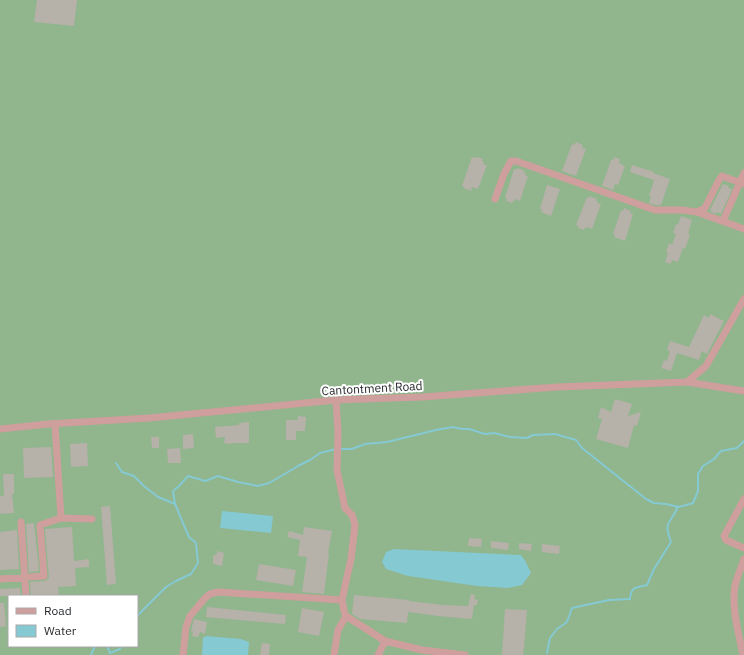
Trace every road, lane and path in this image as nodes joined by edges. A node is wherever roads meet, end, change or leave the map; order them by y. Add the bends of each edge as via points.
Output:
1 (744, 174) edge
2 (742, 183) edge
3 (495, 199) dead end
4 (697, 212) junction
5 (723, 221) junction
6 (744, 229) edge
7 (744, 299) edge
8 (687, 382) junction
9 (744, 391) edge
10 (336, 400) junction
11 (55, 424) junction
12 (0, 429) edge
13 (744, 499) edge
14 (61, 518) junction
15 (92, 519) dead end
16 (21, 522) dead end
17 (744, 548) edge
18 (744, 559) edge
19 (24, 578) junction
20 (0, 579) edge
21 (26, 595) edge
22 (342, 600) junction
23 (346, 616) junction
24 (385, 641) junction
25 (183, 655) edge
26 (334, 655) edge
27 (378, 655) edge
28 (465, 655) edge
29 (743, 655) edge

1 - 2 street
2 - 4 street via 722,176 705,208
2 - 5 street
3 - 4 street via 511,161 516,161 655,210
4 - 5 street
5 - 6 street
7 - 8 street via 706,366
8 - 9 street, Cantontment Road
8 - 10 street, Cantontment Road
10 - 11 street, Cantontment Road
10 - 22 street via 337,470 346,508 355,525
11 - 12 street, Cantontment Road
11 - 14 street
13 - 17 street via 724,536 726,540
14 - 15 street
14 - 19 street via 40,525 44,576
16 - 19 street
18 - 29 street via 735,586 734,599
19 - 20 street
19 - 21 street
22 - 23 street
22 - 25 street via 218,592 210,594 190,616
23 - 24 street
23 - 26 street via 338,630
24 - 27 street
24 - 28 street via 422,650

